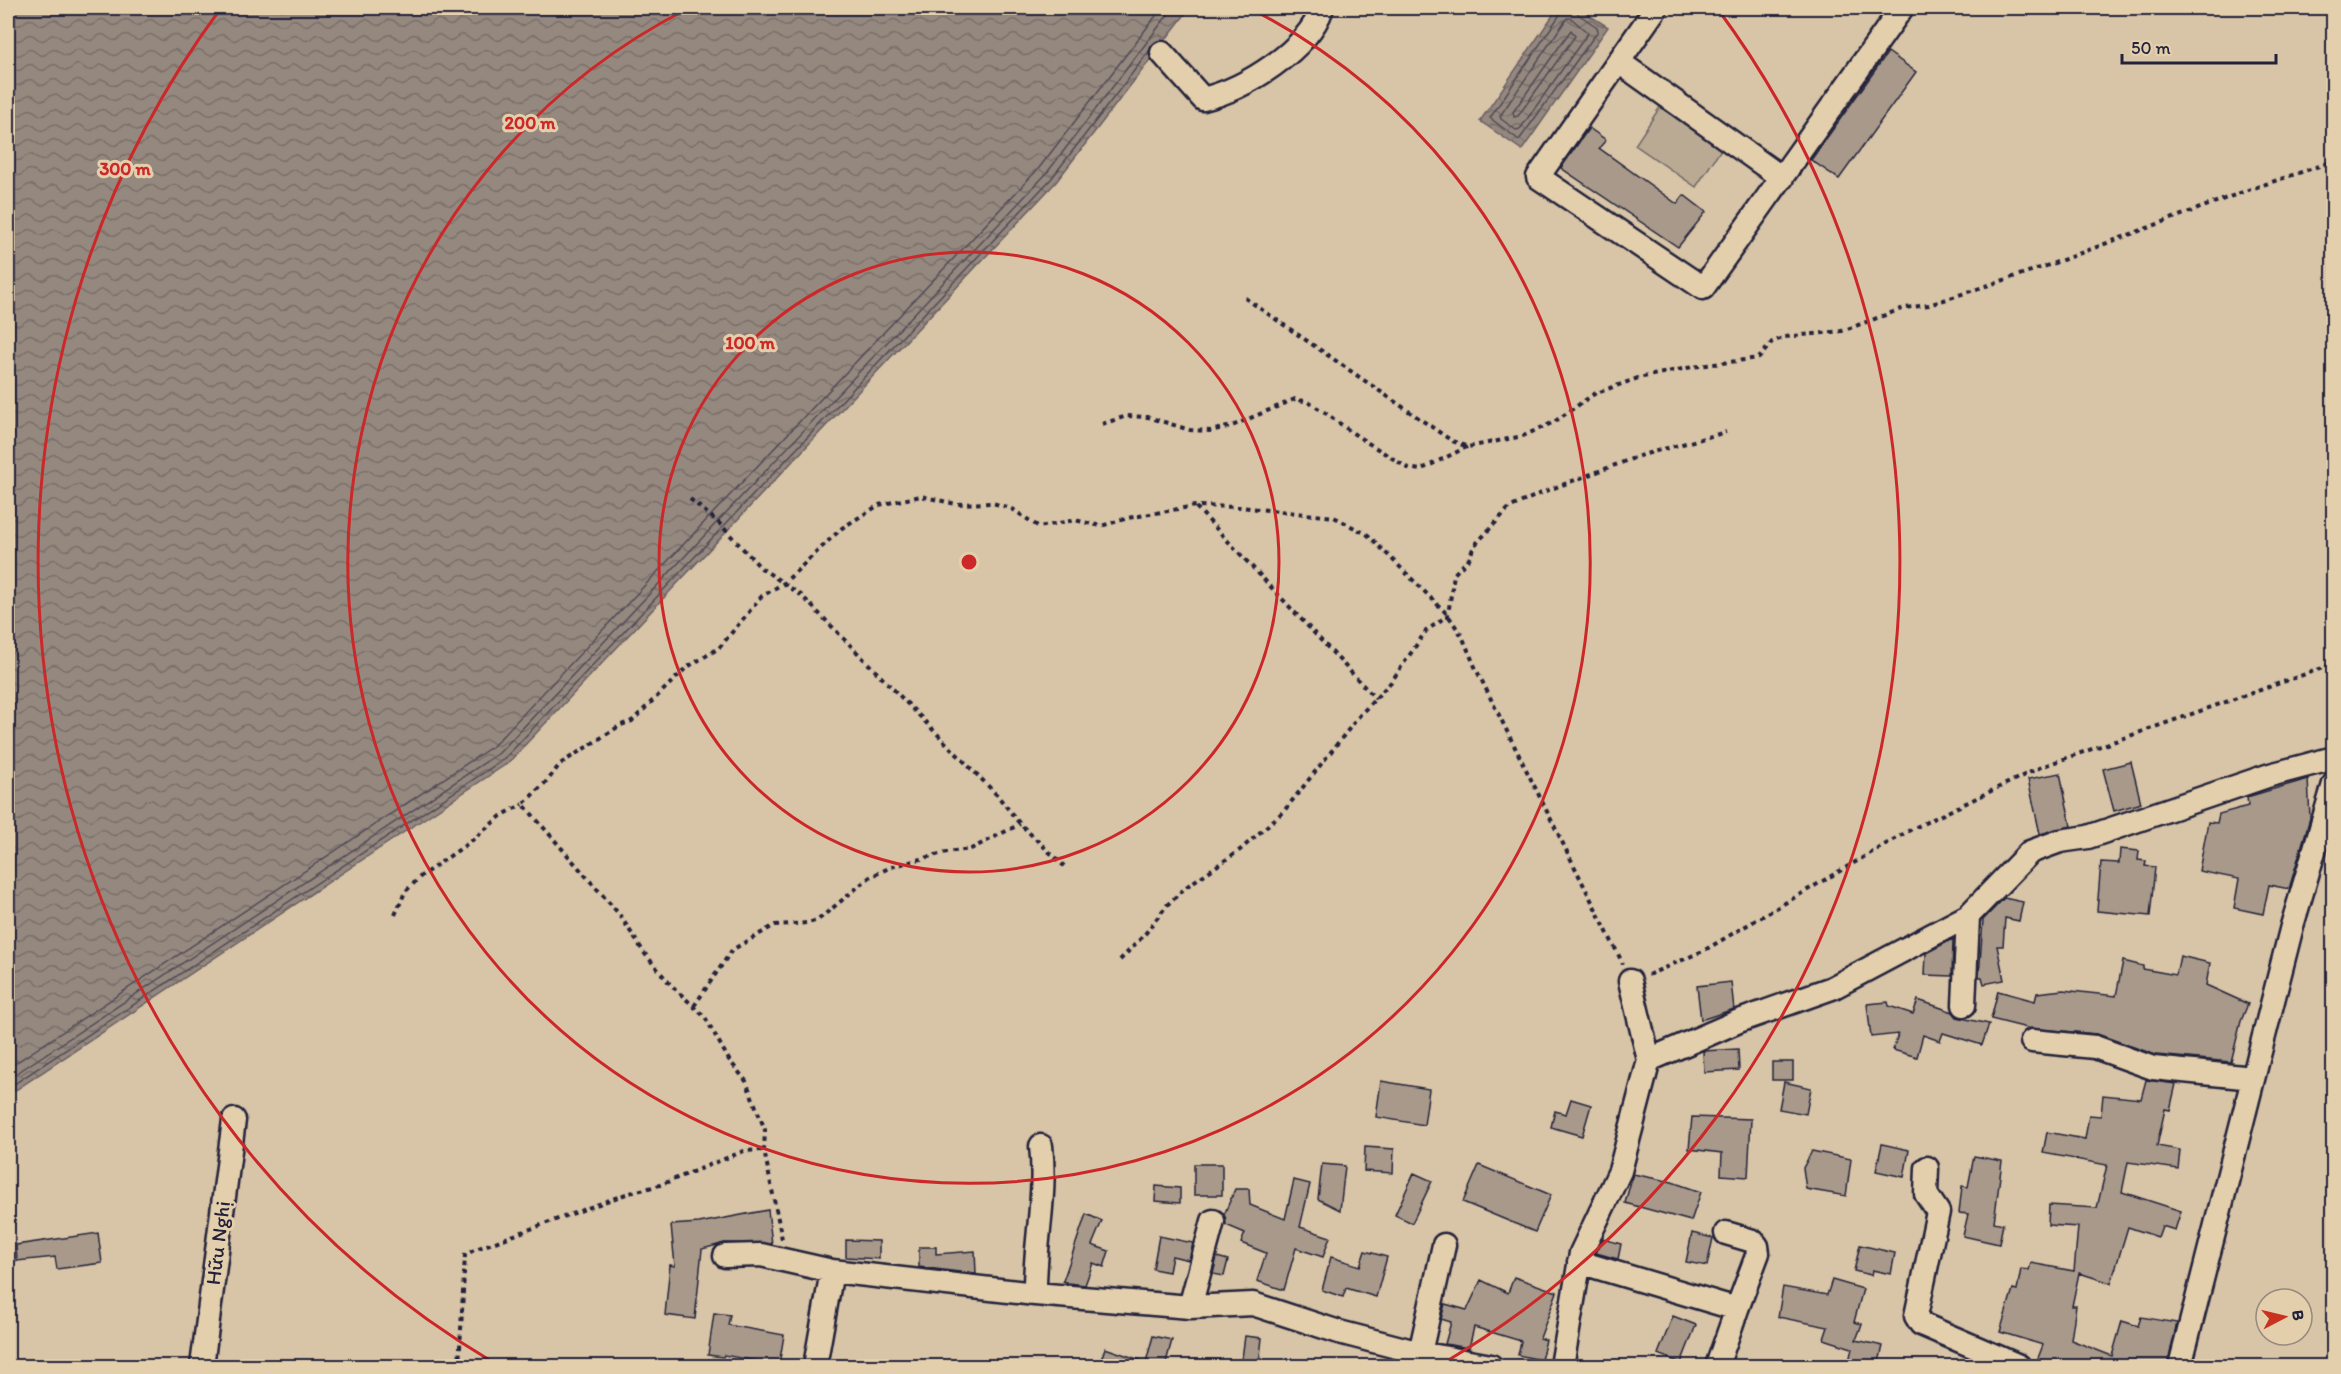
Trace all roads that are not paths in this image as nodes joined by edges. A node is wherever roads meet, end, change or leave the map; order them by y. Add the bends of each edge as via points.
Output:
1 (1322, 8) edge
2 (1656, 8) edge
3 (1902, 8) edge
4 (1162, 53) dead end
5 (1619, 62) junction
6 (1782, 178) junction
7 (2334, 758) edge
8 (2334, 784) edge
9 (1968, 916) junction
10 (1630, 981) road end
11 (1964, 1005) dead end
12 (2032, 1041) dead end
13 (1649, 1060) junction
14 (2253, 1078) junction
15 (234, 1120) dead end
16 (1041, 1146) dead end
17 (1927, 1168) dead end
18 (1213, 1221) dead end
19 (1726, 1233) dead end
20 (1444, 1245) dead end
21 (725, 1256) dead end
22 (1579, 1262) junction
23 (832, 1271) junction
24 (1035, 1294) junction
25 (1190, 1307) junction
26 (1737, 1309) junction
27 (1420, 1353) junction
28 (1454, 1363) edge
29 (202, 1366) edge
30 (815, 1366) edge
31 (1491, 1366) edge
32 (1562, 1366) edge
33 (1717, 1366) edge
34 (2019, 1366) edge
35 (2180, 1366) edge

1 - 4 street via 1300,44 1223,94 1203,99
2 - 5 street
3 - 6 street
5 - 6 street
5 - 6 street via 1538,177 1704,288
7 - 9 street via 2030,852
8 - 14 street
9 - 11 street
9 - 13 street via 1832,988
10 - 13 street
12 - 14 street via 2095,1047 2153,1068
13 - 22 street via 1620,1171
14 - 35 street
15 - 29 street, Hữu Nghị
16 - 24 street
17 - 34 street via 1926,1194 1938,1212 1916,1316 1922,1324
18 - 25 street
19 - 26 street via 1753,1241 1758,1252
20 - 27 street
21 - 23 street via 761,1255
22 - 26 street
22 - 32 street
23 - 24 street
23 - 30 street
24 - 25 street
25 - 27 street via 1253,1304
26 - 33 street
27 - 28 street
28 - 31 street

